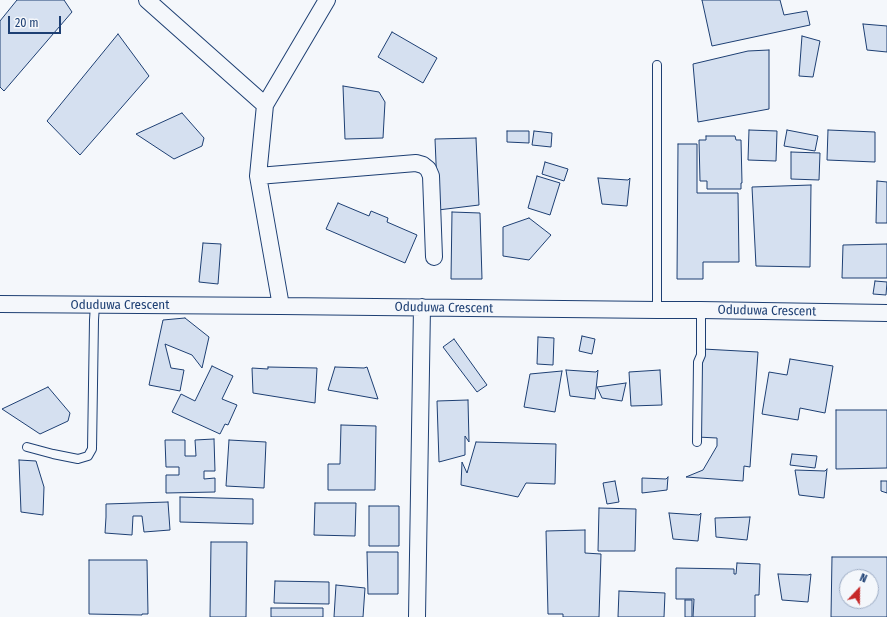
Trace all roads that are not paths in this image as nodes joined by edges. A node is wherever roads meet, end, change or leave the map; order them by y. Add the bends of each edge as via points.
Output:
1 (148, 0) edge
2 (327, 0) edge
3 (657, 66) dead end
4 (265, 105) junction
5 (258, 176) junction
6 (434, 257) dead end
7 (0, 304) edge
8 (96, 305) junction
9 (281, 306) junction
10 (422, 307) junction
11 (657, 310) junction
12 (701, 310) junction
13 (887, 313) edge
14 (697, 442) dead end
15 (27, 447) dead end
16 (417, 617) edge

1 - 4 street
2 - 4 street
3 - 11 lane
4 - 5 street
5 - 6 street via 422,165 428,169 430,176
5 - 9 street
7 - 8 street, Oduduwa Crescent
8 - 9 street, Oduduwa Crescent
8 - 15 lane via 92,449 88,456 78,459
9 - 10 street, Oduduwa Crescent
10 - 11 street, Oduduwa Crescent
10 - 16 street
11 - 12 street, Oduduwa Crescent
12 - 13 street, Oduduwa Crescent
12 - 14 lane

